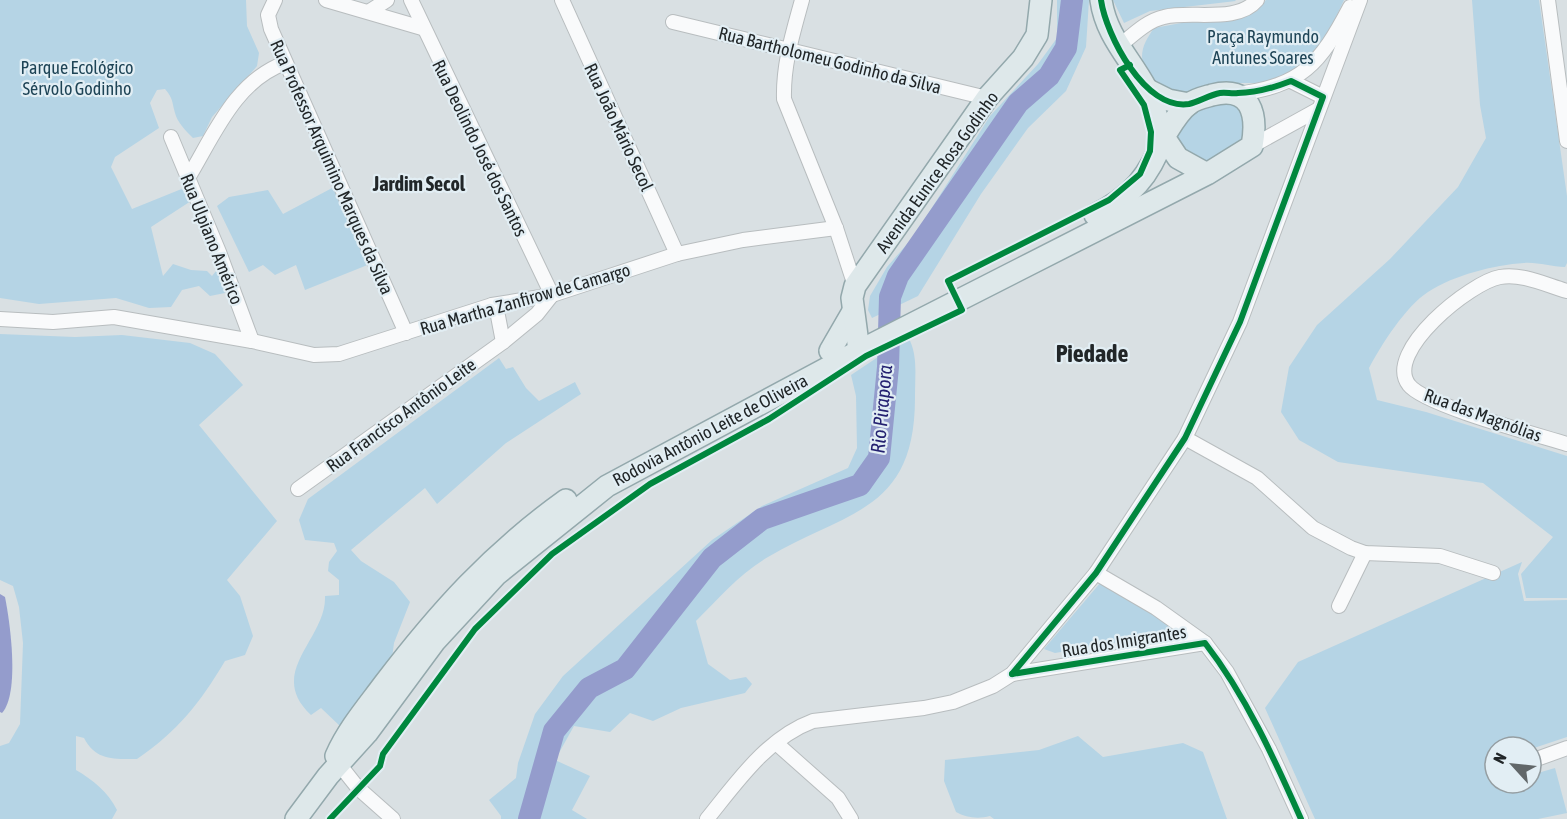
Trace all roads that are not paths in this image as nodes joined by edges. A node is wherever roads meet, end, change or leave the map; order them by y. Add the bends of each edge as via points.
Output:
1 (275, 0) edge
2 (326, 0) edge
3 (387, 0) edge
4 (411, 0) edge
5 (562, 0) edge
6 (802, 0) edge
7 (1041, 0) edge
8 (1101, 0) edge
9 (1257, 0) edge
10 (1353, 0) edge
11 (1360, 0) edge
12 (1548, 0) edge
13 (370, 11) junction
14 (673, 22) dead end
15 (423, 28) junction
16 (1118, 47) junction
17 (788, 50) junction
18 (1338, 60) junction
19 (1316, 62) junction
20 (285, 63) junction
21 (1291, 81) junction
22 (1146, 89) junction
23 (1236, 94) junction
24 (987, 98) junction
25 (1321, 103) junction
26 (1189, 104) junction
27 (171, 137) dead end
28 (1567, 141) edge
29 (1252, 146) junction
30 (1160, 147) junction
31 (1207, 174) junction
32 (188, 178) junction
33 (1144, 206) junction
34 (836, 228) junction
35 (677, 254) junction
36 (855, 286) junction
37 (1567, 291) edge
38 (552, 295) junction
39 (492, 305) junction
40 (852, 313) junction
41 (0, 319) edge
42 (908, 319) junction
43 (406, 333) junction
44 (252, 341) junction
45 (503, 342) junction
46 (862, 342) junction
47 (830, 351) junction
48 (1185, 438) junction
49 (1567, 444) edge
50 (298, 489) dead end
51 (1365, 553) junction
52 (1096, 573) junction
53 (1493, 573) dead end
54 (1339, 606) dead end
55 (1205, 643) junction
56 (1012, 674) junction
57 (776, 743) junction
58 (1567, 748) edge
59 (1543, 757) edge
60 (334, 766) junction
61 (296, 819) edge
62 (393, 819) edge
63 (707, 819) edge
64 (851, 819) edge
65 (1301, 819) edge

1 - 20 street, Rua Professor Arquimino Marques da Silva via 268,15
2 - 13 street
3 - 13 street
4 - 15 street, Rua Deolindo José dos Santos
5 - 35 street, Rua João Mário Secol
6 - 17 street
7 - 24 main road, Avenida Eunice Rosa Godinho via 1037,35 1023,58
8 - 16 main road
9 - 16 street via 1251,8 1233,12 1159,18
10 - 19 street
11 - 18 street
12 - 28 street
13 - 15 street
14 - 17 street, Rua Bartholomeu Godinho da Silva
15 - 38 street, Rua Deolindo José dos Santos
16 - 22 main road
17 - 24 street, Rua Bartholomeu Godinho da Silva
17 - 34 street via 784,99
18 - 19 street
18 - 25 street
19 - 21 street
20 - 32 street via 266,70 249,83
20 - 43 street, Rua Professor Arquimino Marques da Silva
21 - 23 street via 1268,90
21 - 25 street
22 - 26 main road via 1168,100
22 - 30 main road
23 - 26 main road via 1222,92
23 - 29 main road via 1249,103 1255,116
24 - 36 main road, Avenida Eunice Rosa Godinho
25 - 29 street, Rodovia Antônio Leite de Oliveira
25 - 48 street via 1240,322
26 - 30 main road, Rodovia Antônio Leite de Oliveira
27 - 32 street, Rua Ulpiano Américo
29 - 31 main road, Rodovia Antônio Leite de Oliveira
30 - 31 main road
30 - 33 main road
30 - 42 main road, Rodovia Antônio Leite de Oliveira via 1134,190 1119,203
31 - 33 main road, Rodovia Antônio Leite de Oliveira
32 - 44 street, Rua Ulpiano Américo
33 - 42 main road, Rodovia Antônio Leite de Oliveira
34 - 35 street, Rua Martha Zanfirow de Camargo via 743,240
34 - 36 street
35 - 38 street, Rua Martha Zanfirow de Camargo
36 - 40 main road, Avenida Eunice Rosa Godinho
37 - 49 street, Rua das Magnólias via 1520,277 1498,277 1464,296 1426,328 1406,354 1402,369 1408,384 1421,395
38 - 39 street, Rua Martha Zanfirow de Camargo
38 - 45 street, Rua Francisco Antônio Leite via 537,315
39 - 43 street, Rua Martha Zanfirow de Camargo
39 - 45 street
40 - 46 main road, Avenida Eunice Rosa Godinho
40 - 47 main road
41 - 44 street, Rua Martha Zanfirow de Camargo via 53,322 114,317
42 - 46 main road, Rodovia Antônio Leite de Oliveira
43 - 44 street, Rua Martha Zanfirow de Camargo via 339,354 314,355
45 - 50 street, Rua Francisco Antônio Leite
46 - 47 main road, Rodovia Antônio Leite de Oliveira
46 - 60 main road, Rodovia Antônio Leite de Oliveira via 607,486 554,526 496,575 435,641 367,733
47 - 60 main road, Rodovia Antônio Leite de Oliveira via 611,468 536,522 484,566 417,640 346,735
48 - 51 street via 1257,478 1313,528
48 - 52 street
51 - 53 street via 1440,556
51 - 54 street
52 - 55 street
52 - 56 street
55 - 56 street, Rua dos Imigrantes
55 - 65 street via 1227,672 1269,748
56 - 57 street via 953,702 813,721
57 - 63 street
57 - 64 street via 838,798
58 - 59 street
60 - 61 main road, Rodovia Antônio Leite de Oliveira
60 - 62 street

